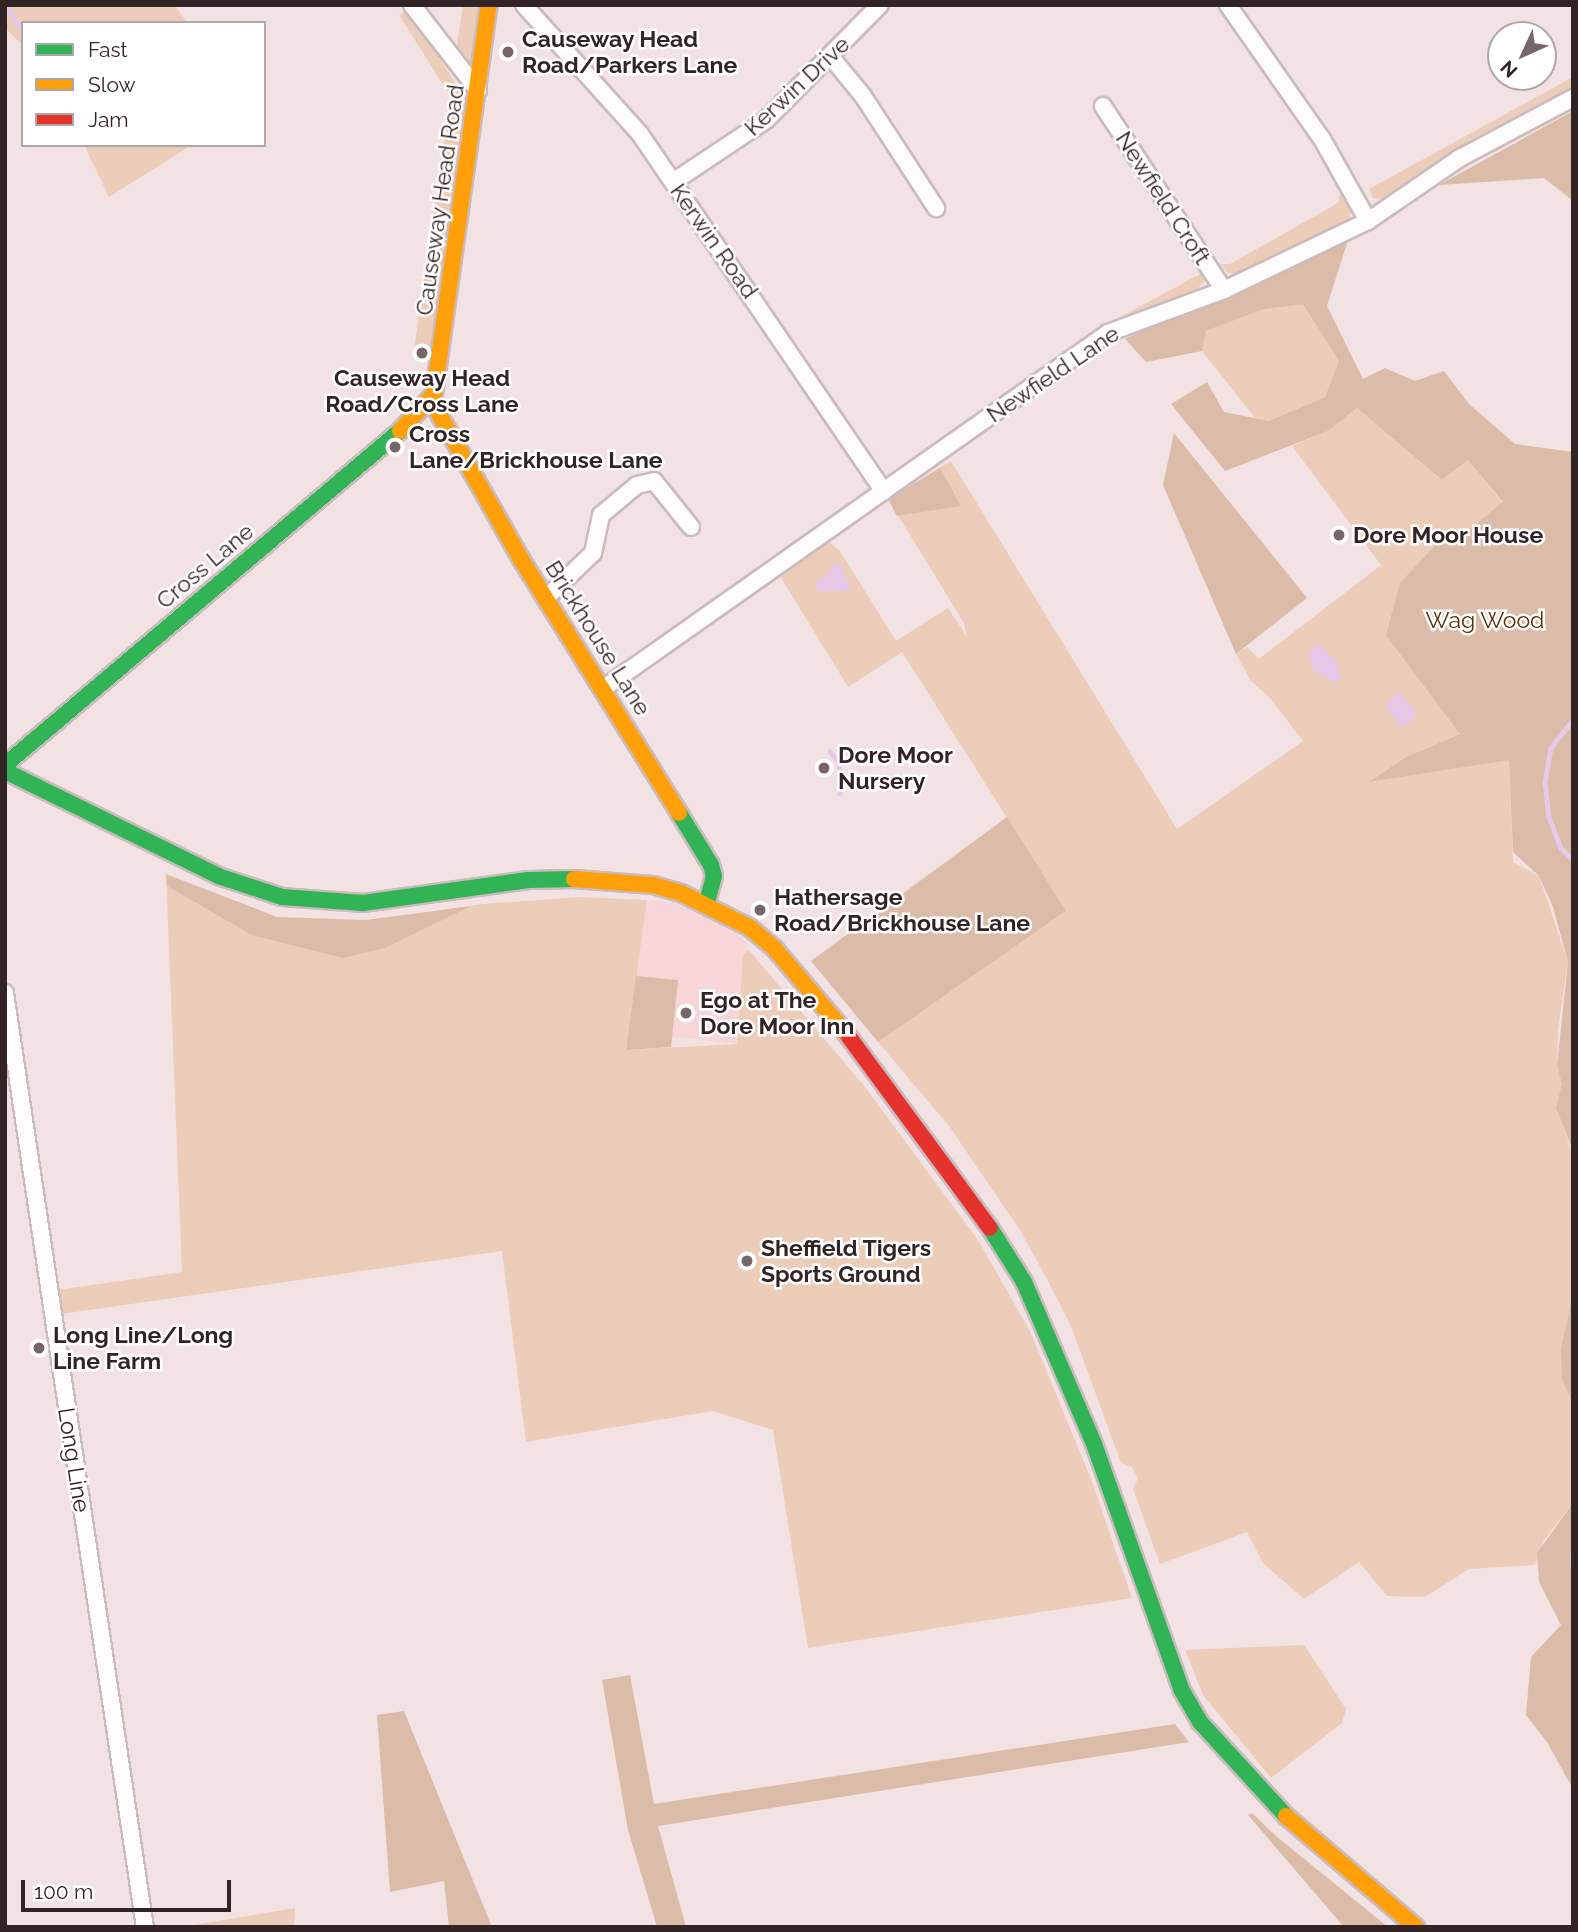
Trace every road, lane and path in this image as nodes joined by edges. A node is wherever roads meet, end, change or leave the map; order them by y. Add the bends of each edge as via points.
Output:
1 (412, 5) edge
2 (489, 5) edge
3 (524, 5) edge
4 (880, 5) edge
5 (1228, 5) edge
6 (831, 58) junction
7 (478, 90) junction
8 (1573, 98) edge
9 (1103, 106) dead end
10 (673, 182) junction
11 (936, 208) dead end
12 (1368, 221) junction
13 (1224, 290) junction
14 (431, 400) junction
15 (884, 492) junction
16 (691, 527) dead end
17 (546, 598) junction
18 (604, 688) junction
19 (5, 765) edge
20 (5, 771) edge
21 (707, 902) junction
22 (5, 993) edge
23 (145, 1927) edge
24 (1416, 1927) edge

1 - 7 street
2 - 7 main road, Causeway Head Road
3 - 10 street, Kerwin Road via 622,111
4 - 6 street, Kerwin Drive
5 - 12 street via 1322,139
6 - 10 street, Kerwin Drive via 766,120
6 - 11 street via 863,96
7 - 14 main road, Causeway Head Road via 439,383
8 - 12 street, Newfield Lane via 1479,147
9 - 13 street, Newfield Croft
10 - 15 street, Kerwin Road
12 - 13 street, Newfield Lane
13 - 15 street, Newfield Lane via 1108,333
14 - 17 main road, Brickhouse Lane
14 - 19 main road, Cross Lane
15 - 18 street, Newfield Lane
16 - 17 street via 654,481 637,485 601,515 593,554
17 - 18 main road, Brickhouse Lane
18 - 21 main road, Brickhouse Lane via 711,865
20 - 21 main road via 218,876 282,897 363,903 528,880 594,879 653,885
21 - 24 main road via 775,949 864,1054 965,1189 1012,1262 1094,1444 1174,1671 1201,1723 1267,1799
22 - 23 street, Long Line

